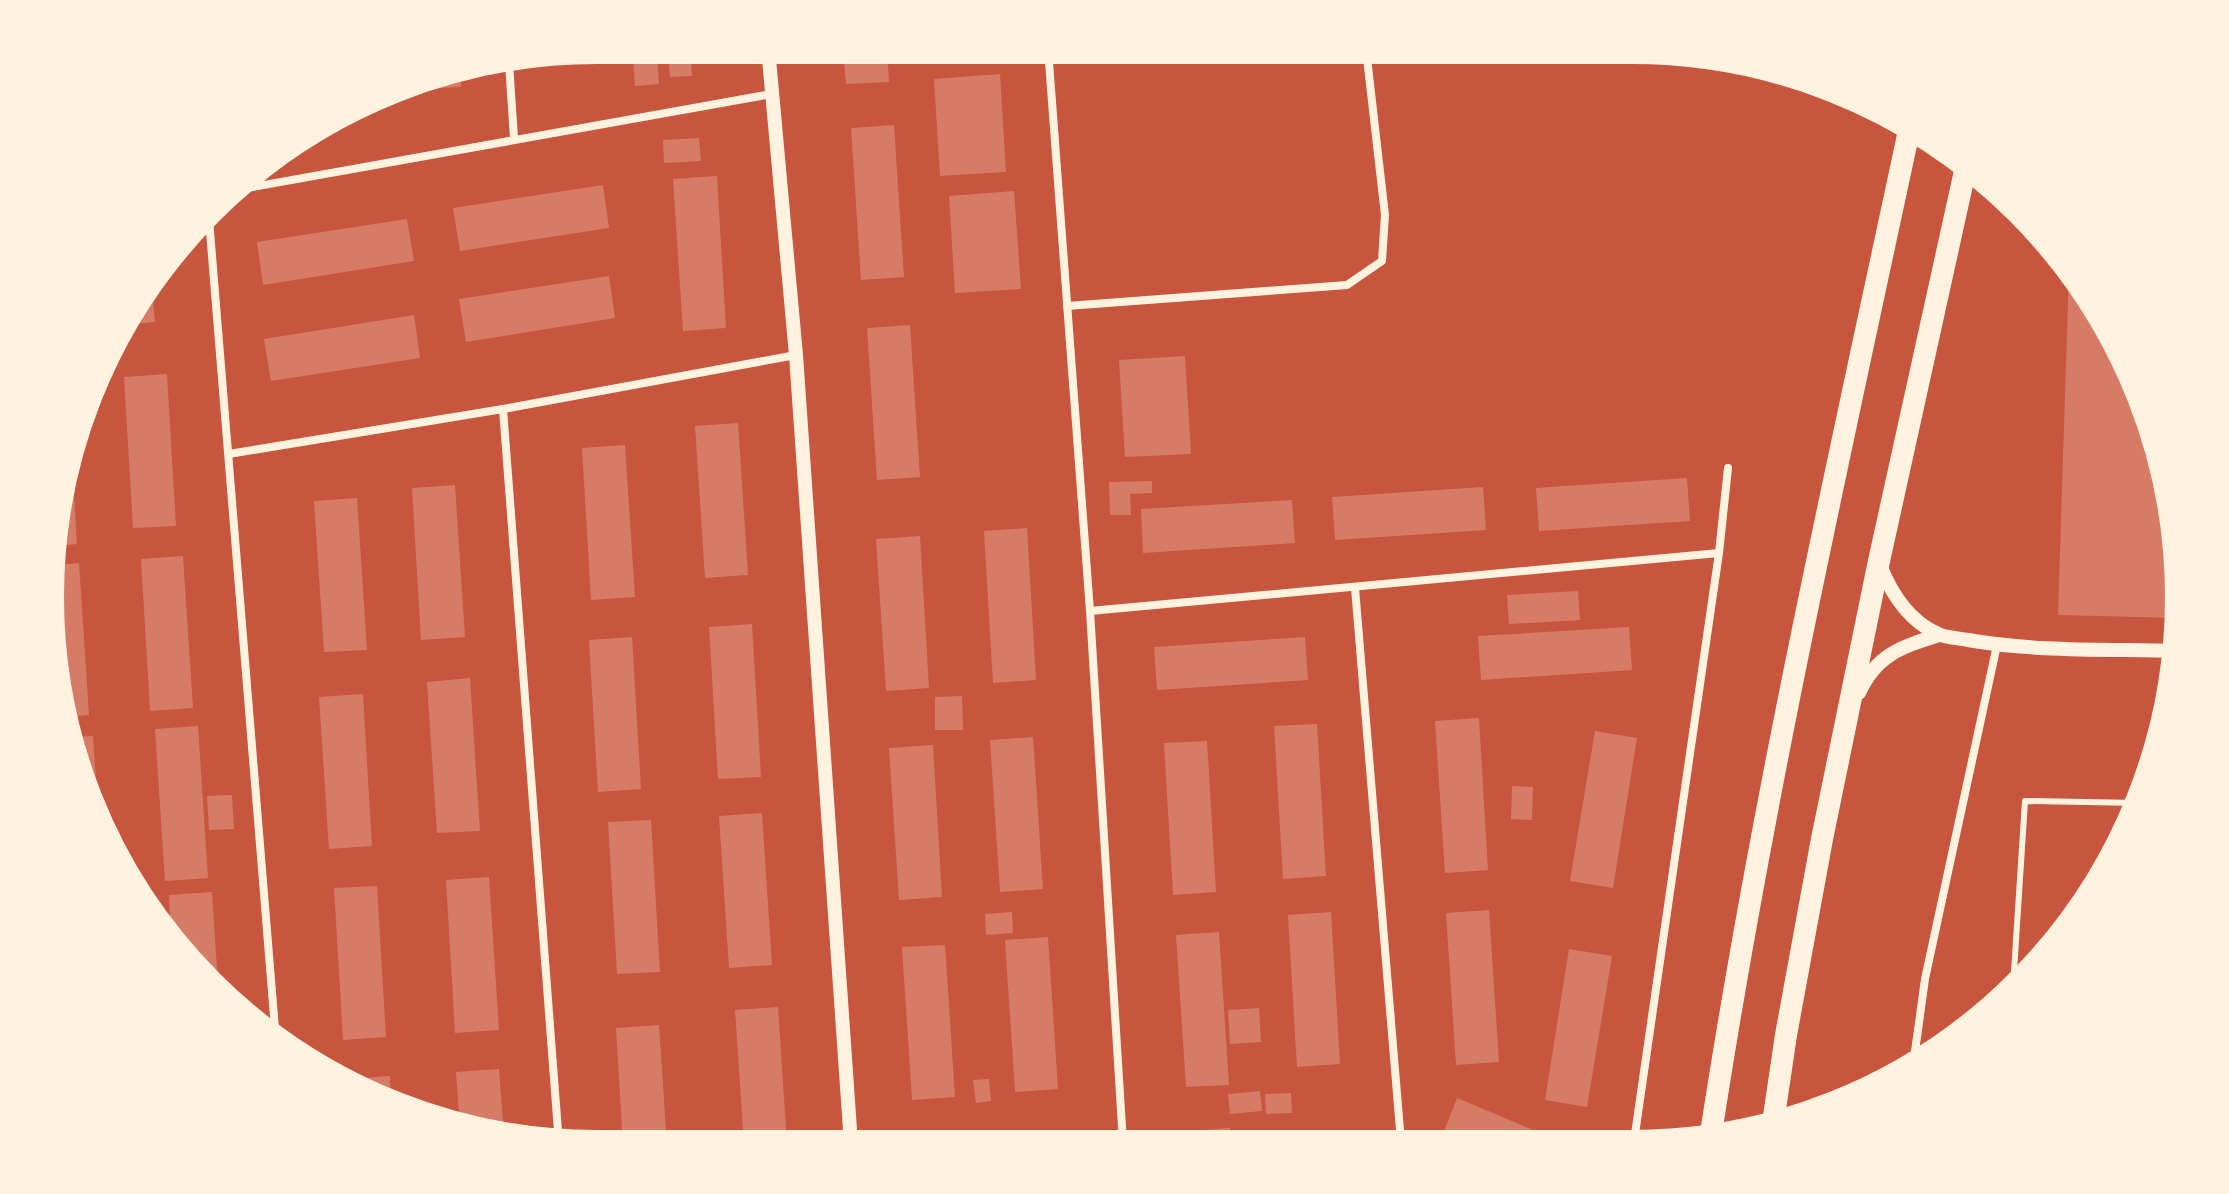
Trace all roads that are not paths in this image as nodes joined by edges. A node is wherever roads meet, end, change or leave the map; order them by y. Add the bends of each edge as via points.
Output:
1 (769, 62) edge
2 (1049, 62) edge
3 (1367, 62) edge
4 (509, 70) edge
5 (772, 94) junction
6 (514, 138) junction
7 (1907, 139) edge
8 (1964, 178) edge
9 (254, 187) edge
10 (210, 229) edge
11 (1067, 306) junction
12 (796, 355) junction
13 (503, 409) junction
14 (229, 454) junction
15 (1728, 468) dead end
16 (1719, 553) junction
17 (1879, 561) junction
18 (1355, 588) junction
19 (1090, 611) junction
20 (1939, 635) junction
21 (1997, 645) junction
22 (2164, 651) edge
23 (1848, 717) junction
24 (2126, 803) edge
25 (2014, 971) edge
26 (275, 1024) edge
27 (1915, 1051) edge
28 (1775, 1113) edge
29 (1712, 1126) edge
30 (558, 1131) edge
31 (850, 1132) edge
32 (1123, 1132) edge
33 (1400, 1132) edge
34 (1635, 1132) edge

1 - 5 street
2 - 11 street
3 - 11 street via 1385,215 1382,261 1347,285
4 - 6 street
5 - 6 street
5 - 12 street
6 - 9 street
7 - 29 highway via 1767,809
8 - 17 highway
10 - 14 street
11 - 19 street
12 - 13 street
12 - 31 street
13 - 14 street
13 - 30 street
14 - 26 street
15 - 16 street
16 - 18 street
16 - 34 street
17 - 20 street via 1903,607
17 - 23 highway
18 - 19 street
18 - 33 street
19 - 32 street
20 - 21 street
20 - 23 street via 1890,654 1868,672
21 - 22 street
21 - 27 street via 1925,979
23 - 28 highway
24 - 25 lane via 2025,801

